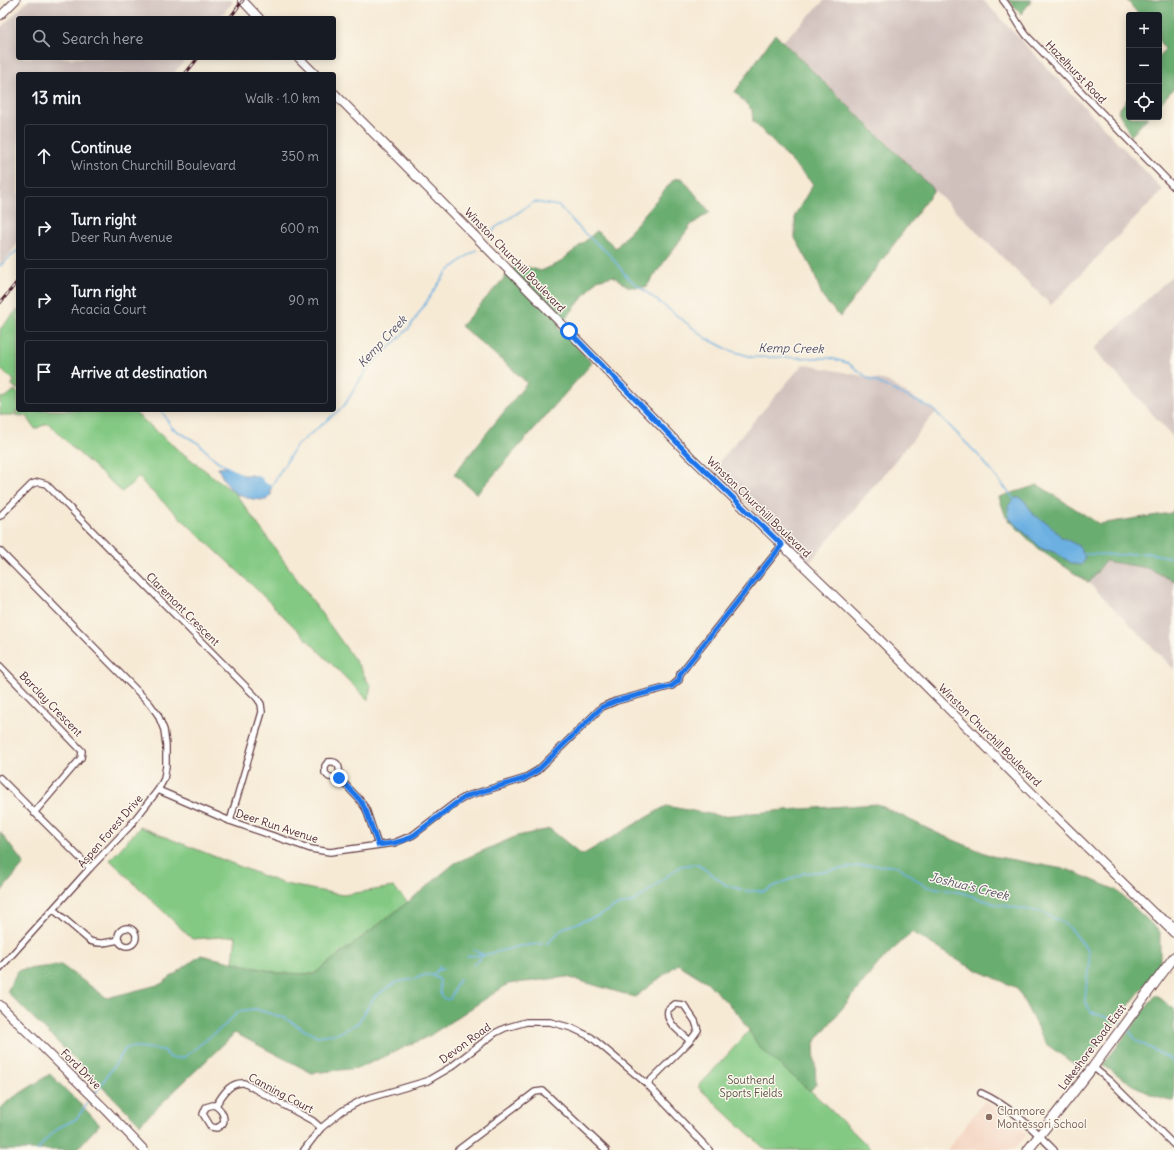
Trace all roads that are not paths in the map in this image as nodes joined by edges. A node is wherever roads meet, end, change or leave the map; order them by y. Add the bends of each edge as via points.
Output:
1 (16, 0) edge
2 (242, 0) edge
3 (1003, 0) edge
4 (0, 16) edge
5 (258, 16) edge
6 (301, 60) edge
7 (313, 72) edge
8 (336, 95) edge
9 (1174, 187) edge
10 (0, 516) edge
11 (782, 545) junction
12 (0, 551) edge
13 (0, 666) edge
14 (0, 778) edge
15 (339, 778) dead end
16 (158, 790) junction
17 (34, 813) junction
18 (230, 821) junction
19 (378, 845) junction
20 (90, 868) junction
21 (54, 910) junction
22 (1156, 915) junction
23 (1174, 927) edge
24 (1174, 932) edge
25 (119, 940) dead end
26 (1174, 956) edge
27 (0, 968) edge
28 (0, 1005) edge
29 (690, 1041) junction
30 (1093, 1067) junction
31 (647, 1084) junction
32 (981, 1093) dead end
33 (216, 1105) dead end
34 (320, 1128) junction
35 (1040, 1135) junction
36 (1174, 1145) edge
37 (144, 1150) edge
38 (304, 1150) edge
39 (458, 1150) edge
40 (606, 1150) edge
41 (709, 1150) edge
42 (1028, 1150) edge
43 (1054, 1150) edge

1 - 4 street
2 - 5 main road
3 - 9 street, Hazelhurst Road via 1027,36
6 - 7 main road
8 - 11 main road, Winston Churchill Boulevard via 690,456
10 - 18 street, Claremont Crescent via 32,484 46,484 257,698 262,712
11 - 19 street, Deer Run Avenue via 672,686 602,707 538,770 523,779 467,796 414,835 394,843
11 - 22 main road, Winston Churchill Boulevard
12 - 16 street, Aspen Forest Drive via 158,715 164,730 167,756 164,779
13 - 17 street, Barclay Crescent via 82,751 81,758
14 - 17 street
15 - 19 street via 366,810
16 - 18 street, Deer Run Avenue
16 - 20 street, Aspen Forest Drive via 129,827
17 - 20 street
18 - 19 street, Deer Run Avenue via 322,851
20 - 21 street, Aspen Forest Drive
21 - 25 street via 90,941 102,944
21 - 27 street, Aspen Forest Drive
22 - 23 main road
22 - 24 main road, Winston Churchill Boulevard
26 - 30 main road, Lakeshore Road East
28 - 37 main road, Ford Drive
29 - 29 street via 669,1022 668,1010 675,1004 684,1005 695,1022 698,1030
29 - 31 street
30 - 35 main road, Lakeshore Road East
30 - 36 street
31 - 34 street, Devon Road via 591,1037 550,1022 526,1022 495,1033 451,1067 427,1081 362,1100
31 - 41 street, Devon Road
32 - 35 street via 1004,1105
33 - 34 street, Canning Court via 230,1086 234,1083 244,1083
34 - 38 street, Devon Road
35 - 42 main road, Lakeshore Road East
35 - 43 street
39 - 40 street via 535,1092 543,1090

